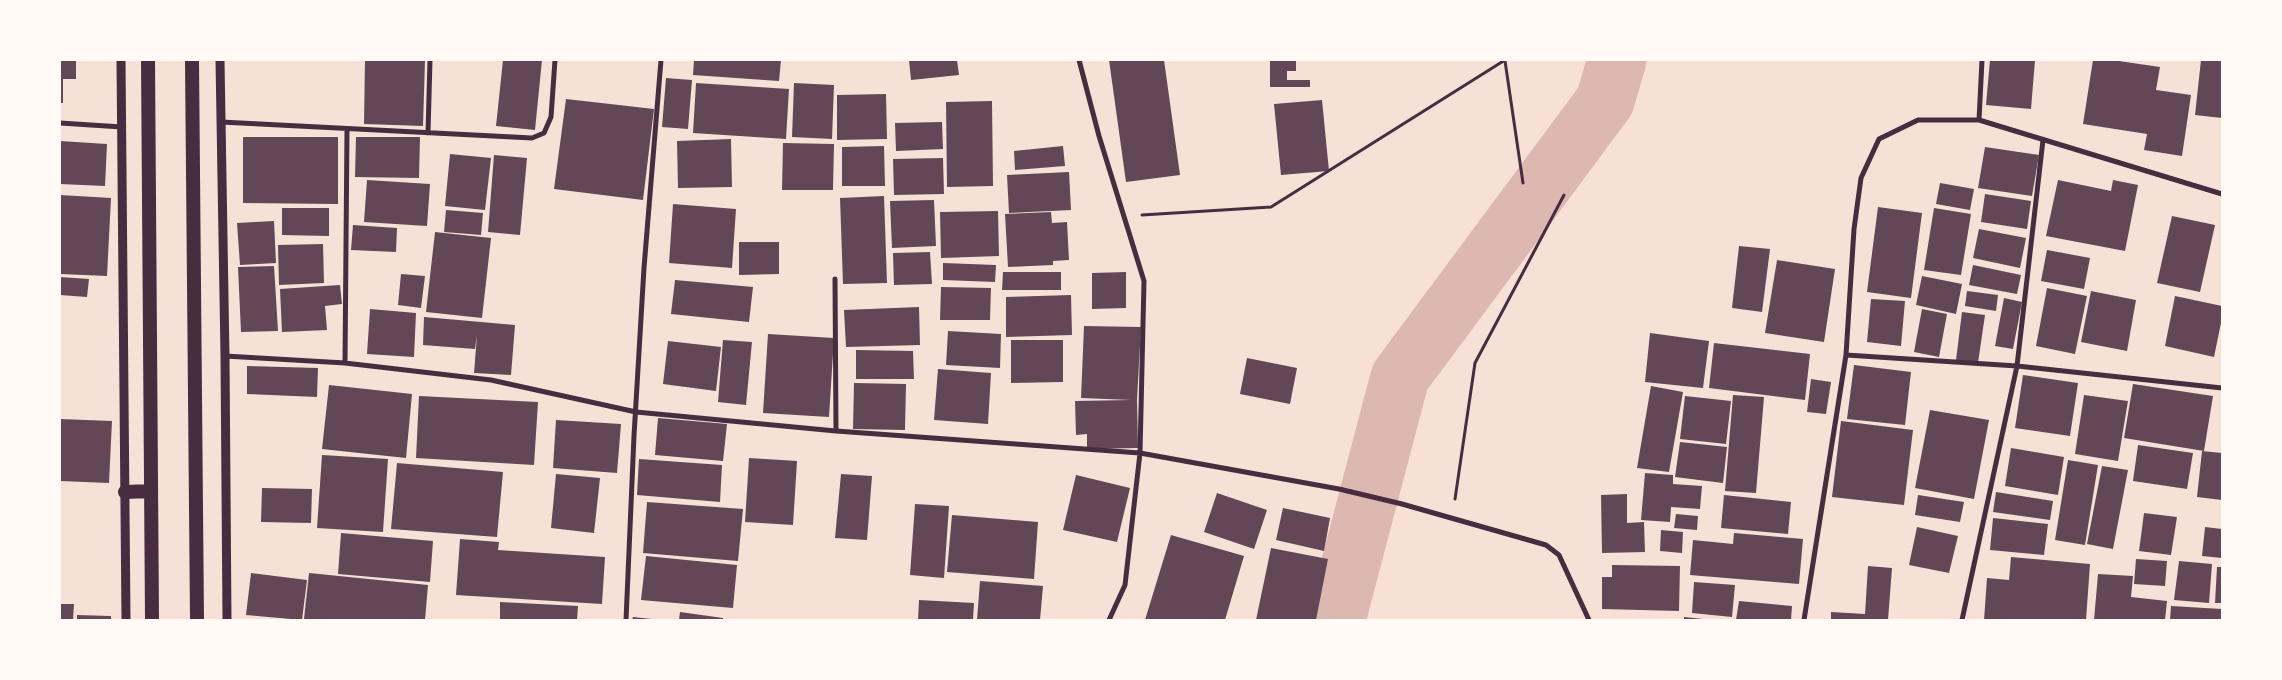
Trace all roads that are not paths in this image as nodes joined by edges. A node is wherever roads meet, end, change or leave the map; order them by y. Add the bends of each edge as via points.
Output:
1 (121, 60) edge
2 (148, 60) edge
3 (192, 60) edge
4 (220, 60) edge
5 (430, 60) edge
6 (554, 60) edge
7 (661, 60) edge
8 (1079, 60) edge
9 (1982, 60) edge
10 (1979, 120) junction
11 (221, 122) junction
12 (60, 124) edge
13 (122, 127) junction
14 (347, 129) junction
15 (428, 133) junction
16 (2043, 140) junction
17 (2222, 194) edge
18 (835, 279) dead end
19 (1846, 355) junction
20 (225, 356) junction
21 (345, 363) junction
22 (2017, 366) junction
23 (2222, 388) edge
24 (636, 412) junction
25 (836, 431) junction
26 (1140, 452) junction
27 (151, 491) junction
28 (125, 492) junction
29 (126, 620) edge
30 (152, 620) edge
31 (197, 620) edge
32 (227, 620) edge
33 (626, 620) edge
34 (1109, 620) edge
35 (1589, 620) edge
36 (1804, 620) edge
37 (1962, 620) edge

1 - 13 street
2 - 27 highway
3 - 31 highway
4 - 11 street
5 - 15 street
6 - 15 street via 552,117 544,133 532,138
7 - 24 street
8 - 26 street via 1144,281
9 - 10 street
10 - 16 street
10 - 19 street via 1918,120 1879,140 1861,178 1854,228
11 - 14 street
11 - 20 street
12 - 13 street
13 - 28 street
14 - 15 street
14 - 21 street
16 - 17 street
16 - 22 street
18 - 25 street
19 - 22 street
19 - 36 street
20 - 21 street
20 - 32 street
21 - 24 street via 491,380
22 - 23 street
22 - 37 street
24 - 25 street
24 - 33 street
25 - 26 street
26 - 34 street via 1125,584
26 - 35 street via 1339,489 1546,545 1559,555
27 - 28 highway
27 - 30 highway
28 - 29 street

